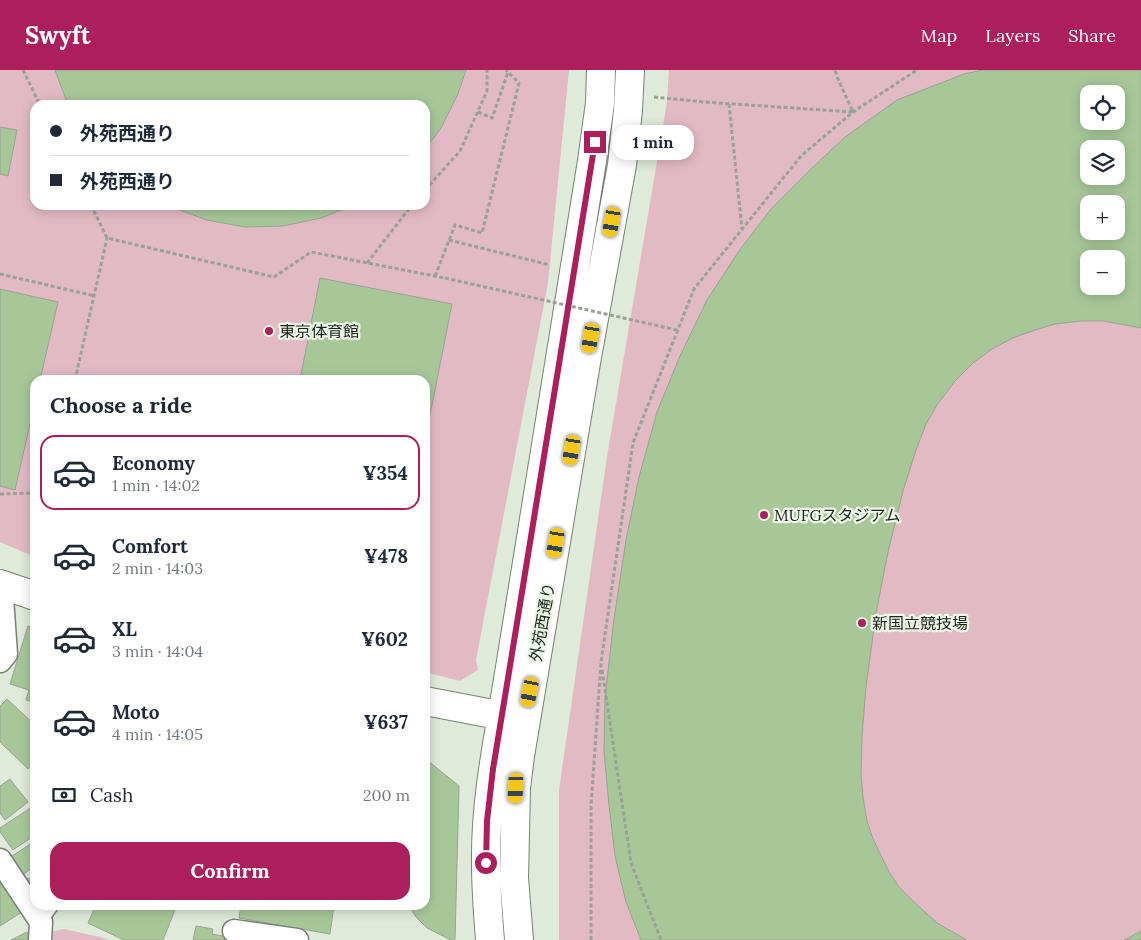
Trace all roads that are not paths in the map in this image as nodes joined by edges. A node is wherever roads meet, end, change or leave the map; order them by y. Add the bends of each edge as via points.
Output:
1 (602, 70) edge
2 (630, 70) edge
3 (0, 584) edge
4 (30, 594) edge
5 (0, 661) edge
6 (430, 702) edge
7 (513, 718) junction
8 (0, 860) edge
9 (30, 901) edge
10 (36, 910) edge
11 (45, 922) edge
12 (234, 931) dead end
13 (297, 940) edge
14 (490, 940) edge
15 (519, 940) edge

1 - 7 main road, 外苑西通り via 600,103
2 - 7 main road, 外苑西通り via 622,165 587,357
3 - 4 main road
3 - 5 street via 6,654
6 - 7 main road
7 - 14 main road, 外苑西通り via 495,752 487,821
7 - 15 main road, 外苑西通り via 516,788 514,878
8 - 9 street
10 - 11 street
12 - 13 street

